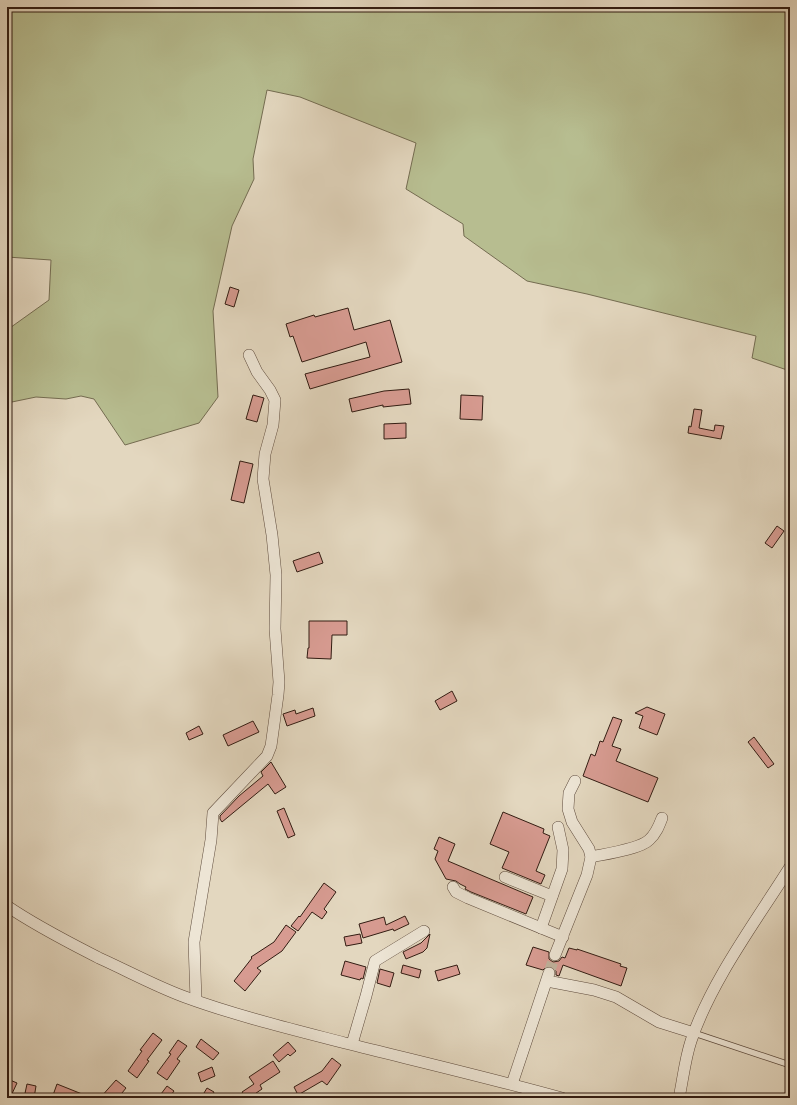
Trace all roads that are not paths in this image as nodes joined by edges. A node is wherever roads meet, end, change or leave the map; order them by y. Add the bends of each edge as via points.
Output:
1 (249, 355) dead end
2 (575, 781) dead end
3 (662, 818) dead end
4 (558, 827) dead end
5 (591, 857) junction
6 (790, 867) edge
7 (506, 877) dead end
8 (453, 887) dead end
9 (552, 896) junction
10 (7, 906) edge
11 (541, 928) junction
12 (424, 931) dead end
13 (563, 937) junction
14 (555, 955) tunnel mouth
15 (196, 1000) junction
16 (694, 1033) junction
17 (352, 1044) junction
18 (790, 1065) edge
19 (512, 1084) junction
20 (562, 1098) edge
21 (679, 1098) edge

1 - 15 street via 275,400 263,479 276,576 278,695 271,746 267,756 213,813 194,942
2 - 5 street via 569,793 568,809 572,822 589,849
3 - 5 street via 658,829 648,841
4 - 9 street via 563,850 562,869
5 - 13 street via 587,876
6 - 16 street via 725,970
7 - 9 street
8 - 11 street via 456,892 468,898
9 - 11 street
10 - 15 street via 65,941 149,982
11 - 13 street
12 - 17 street via 375,960
13 - 14 street
15 - 17 street via 255,1019
16 - 18 lane
16 - 19 street via 659,1022 616,997 548,977
16 - 21 street
17 - 19 street
19 - 20 street

